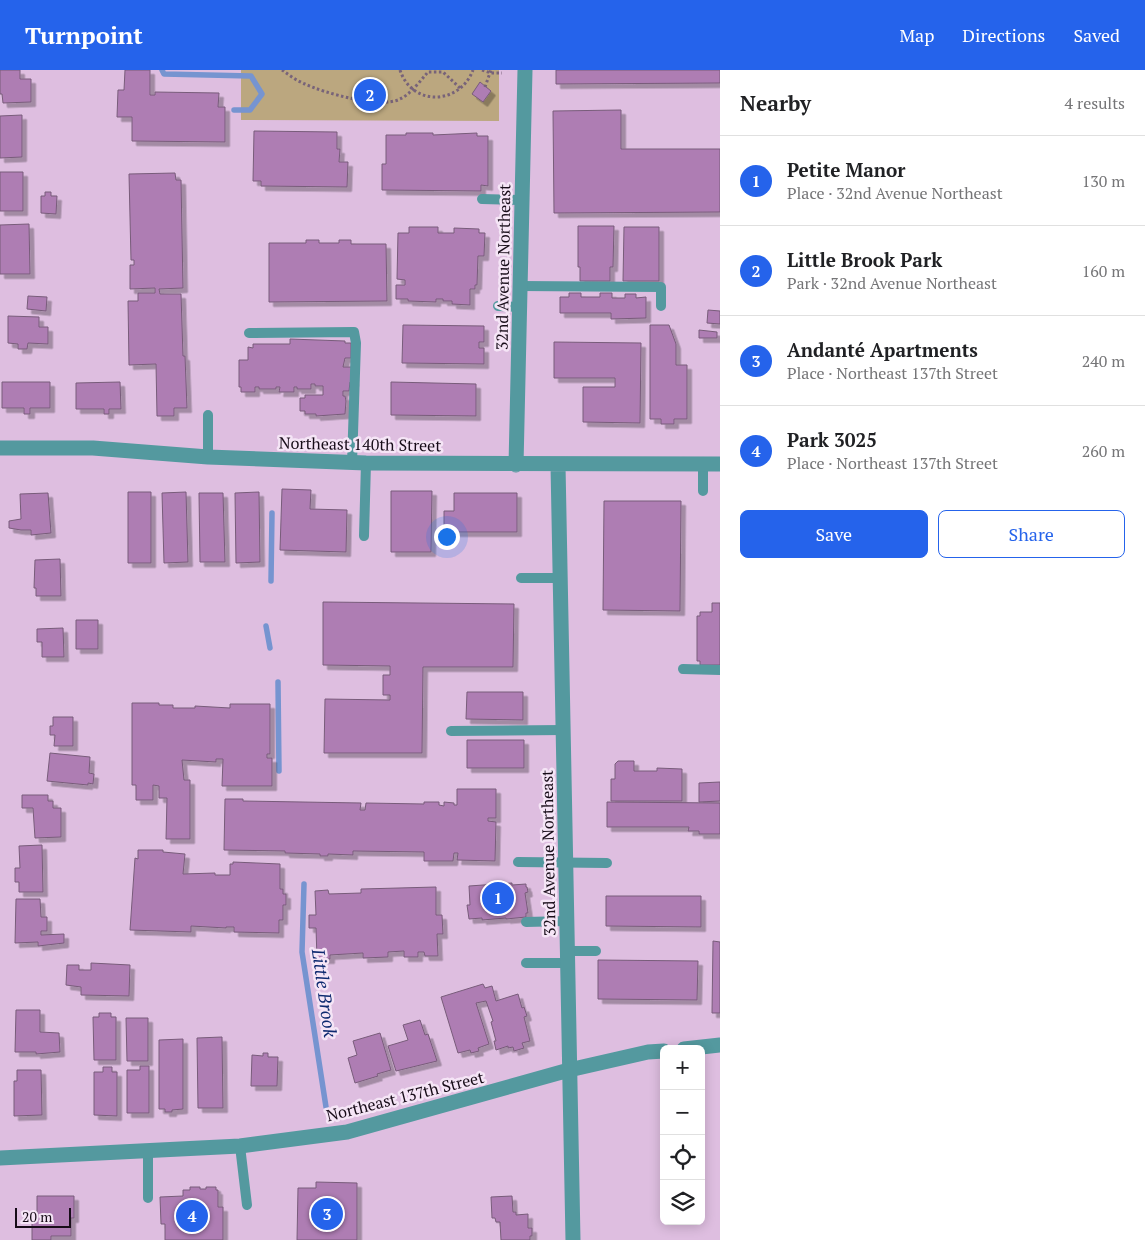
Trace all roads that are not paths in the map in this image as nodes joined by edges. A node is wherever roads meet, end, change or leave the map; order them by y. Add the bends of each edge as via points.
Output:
1 (525, 70) edge
2 (482, 199) dead end
3 (522, 200) junction
4 (520, 286) junction
5 (498, 306) dead end
6 (661, 306) dead end
7 (520, 307) junction
8 (249, 333) dead end
9 (208, 415) dead end
10 (0, 448) edge
11 (208, 458) junction
12 (359, 463) junction
13 (703, 464) junction
14 (720, 464) edge
15 (516, 465) junction
16 (558, 465) junction
17 (703, 491) dead end
18 (364, 536) dead end
19 (521, 578) dead end
20 (560, 578) junction
21 (683, 669) dead end
22 (720, 670) edge
23 (563, 730) junction
24 (451, 731) dead end
25 (518, 862) dead end
26 (566, 863) junction
27 (607, 863) dead end
28 (567, 921) junction
29 (526, 922) dead end
30 (596, 951) dead end
31 (567, 957) junction
32 (526, 963) dead end
33 (720, 1045) edge
34 (705, 1047) edge
35 (660, 1050) edge
36 (569, 1070) junction
37 (240, 1146) junction
38 (148, 1150) junction
39 (0, 1158) edge
40 (148, 1198) dead end
41 (247, 1205) dead end
42 (573, 1240) edge

1 - 3 street, 32nd Avenue Northeast
2 - 3 lane
3 - 4 street, 32nd Avenue Northeast
4 - 6 lane via 661,288
4 - 7 street, 32nd Avenue Northeast
5 - 7 lane
7 - 15 street, 32nd Avenue Northeast
8 - 12 lane via 354,332
9 - 11 lane
10 - 11 street, Northeast 140th Street via 92,448
11 - 12 street, Northeast 140th Street
12 - 15 street, Northeast 140th Street
12 - 18 lane
13 - 14 street, Northeast 140th Street
13 - 16 street, Northeast 140th Street
13 - 17 lane
15 - 16 street, Northeast 140th Street
16 - 20 street, 32nd Avenue Northeast
19 - 20 lane
20 - 23 street, 32nd Avenue Northeast
21 - 22 lane
23 - 24 lane
23 - 26 street, 32nd Avenue Northeast
25 - 26 lane
26 - 27 lane
26 - 28 street, 32nd Avenue Northeast
28 - 29 lane
28 - 31 street, 32nd Avenue Northeast
30 - 31 lane
31 - 32 lane
31 - 36 street, 32nd Avenue Northeast
33 - 34 street
35 - 36 street, Northeast 137th Street
36 - 37 street, Northeast 137th Street via 347,1132
36 - 42 street, 32nd Avenue Northeast
37 - 38 street, Northeast 137th Street
37 - 41 lane
38 - 39 street, Northeast 137th Street
38 - 40 lane

